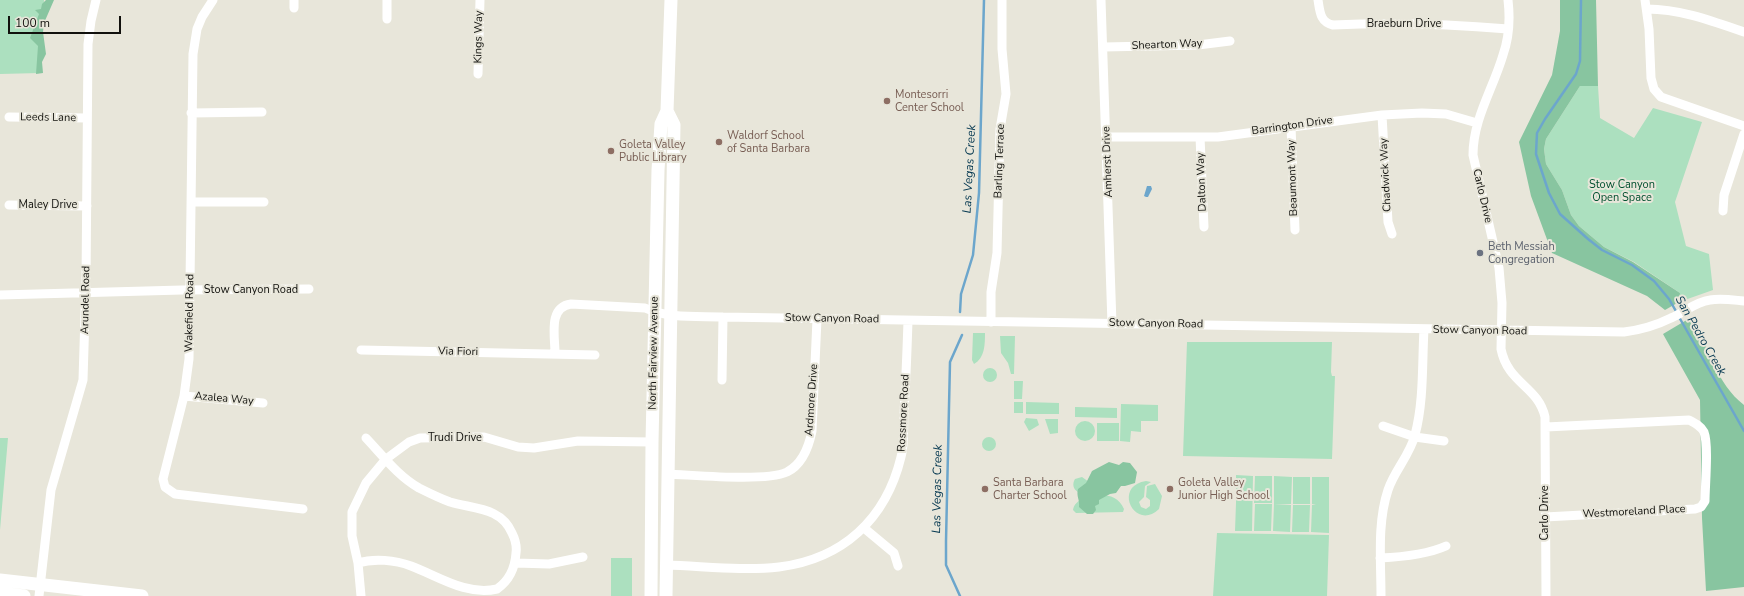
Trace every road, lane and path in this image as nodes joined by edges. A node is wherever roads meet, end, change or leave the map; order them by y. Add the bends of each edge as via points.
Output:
1 (96, 0) edge
2 (213, 0) edge
3 (387, 0) edge
4 (480, 0) edge
5 (671, 0) edge
6 (1002, 0) edge
7 (1101, 0) edge
8 (1318, 0) edge
9 (1508, 0) edge
10 (1646, 4) edge
11 (387, 19) dead end
12 (1508, 28) junction
13 (1744, 32) edge
14 (1230, 41) dead end
15 (1104, 47) junction
16 (478, 74) dead end
17 (667, 111) junction
18 (262, 112) dead end
19 (191, 114) junction
20 (1382, 115) junction
21 (9, 117) dead end
22 (87, 118) junction
23 (1477, 122) junction
24 (1291, 126) junction
25 (1744, 126) edge
26 (1744, 134) edge
27 (1107, 137) junction
28 (1200, 137) junction
29 (192, 202) junction
30 (264, 202) dead end
31 (9, 205) dead end
32 (87, 206) junction
33 (1723, 211) dead end
34 (1204, 227) dead end
35 (1295, 230) dead end
36 (1392, 234) dead end
37 (309, 289) dead end
38 (190, 290) junction
39 (86, 292) junction
40 (0, 295) edge
41 (1744, 301) edge
42 (656, 314) junction
43 (670, 315) junction
44 (723, 317) junction
45 (817, 318) junction
46 (908, 321) junction
47 (992, 322) junction
48 (1112, 324) junction
49 (1424, 329) junction
50 (1501, 332) junction
51 (361, 350) dead end
52 (555, 354) junction
53 (595, 355) dead end
54 (722, 380) dead end
55 (184, 396) junction
56 (263, 402) dead end
57 (1383, 426) dead end
58 (1546, 427) junction
59 (1415, 437) junction
60 (366, 438) dead end
61 (1444, 441) dead end
62 (652, 442) junction
63 (386, 459) junction
64 (667, 474) junction
65 (303, 509) dead end
66 (1545, 516) junction
67 (864, 528) junction
68 (1446, 546) dead end
69 (583, 557) dead end
70 (1380, 558) junction
71 (358, 563) junction
72 (516, 563) junction
73 (666, 565) junction
74 (898, 566) dead end
75 (0, 580) edge
76 (39, 590) edge
77 (0, 593) edge
78 (24, 596) edge
79 (142, 596) edge
80 (361, 596) edge
81 (651, 596) edge
82 (666, 596) edge
83 (1381, 596) edge
84 (1546, 596) edge

1 - 22 street, Arundel Road via 88,44
2 - 19 street, Wakefield Road via 202,16 194,42
3 - 11 street
4 - 16 street, Kings Way
5 - 17 main road, North Fairview Avenue
6 - 47 street, Barling Terrace via 1002,48 1006,94 1000,129 998,253 991,292
7 - 15 street, Amherst Drive
8 - 12 street, Braeburn Drive via 1321,16 1327,28 1333,25 1386,23
9 - 12 street, Carlo Drive
10 - 13 street via 1704,18
10 - 25 street via 1654,89 1661,97
12 - 23 street, Carlo Drive via 1504,53
14 - 15 street, Shearton Way via 1198,45
15 - 27 street, Amherst Drive
17 - 42 main road, North Fairview Avenue via 661,124 659,156
17 - 43 main road, North Fairview Avenue via 674,125
18 - 19 street
19 - 29 street, Wakefield Road
20 - 23 street, Barrington Drive via 1446,114
20 - 24 street, Barrington Drive
20 - 36 street, Chadwick Way via 1388,222
21 - 22 street, Leeds Lane
22 - 32 street, Arundel Road
23 - 50 street, Carlo Drive via 1473,155 1499,268 1502,292
24 - 28 street, Barrington Drive via 1218,137
24 - 35 street, Beaumont Way
26 - 33 street via 1724,195
27 - 28 street, Barrington Drive
27 - 48 street, Amherst Drive
28 - 34 street, Dalton Way
29 - 30 street
29 - 38 street, Wakefield Road
31 - 32 street, Maley Drive
32 - 39 street, Arundel Road
37 - 38 street, Stow Canyon Road
38 - 39 street, Stow Canyon Road
38 - 55 street, Wakefield Road via 189,359
39 - 40 street, Stow Canyon Road
39 - 76 street, Arundel Road via 83,380 51,490
41 - 50 street, Stow Canyon Road via 1710,300 1637,331
42 - 43 street, Stow Canyon Road
42 - 52 street, Stow Canyon Road via 645,308 571,304 562,306 555,318
42 - 62 main road, North Fairview Avenue
43 - 44 street, Stow Canyon Road
43 - 64 main road, North Fairview Avenue
44 - 45 street, Stow Canyon Road
44 - 54 street
45 - 46 street, Stow Canyon Road
45 - 64 street, Ardmore Drive via 812,431 809,445 797,464 788,471 766,477
46 - 47 street, Stow Canyon Road
46 - 67 street, Rossmore Road via 902,456 885,500
47 - 48 street, Stow Canyon Road
48 - 49 street, Stow Canyon Road
49 - 50 street, Stow Canyon Road
49 - 59 street via 1421,403
50 - 58 street, Carlo Drive via 1500,349 1507,368 1543,407
51 - 52 street, Via Fiori
52 - 53 street, Via Fiori
55 - 56 street, Azalea Way
55 - 65 street, Wakefield Road via 163,479 171,493
57 - 59 street
58 - 66 street, Carlo Drive
58 - 66 street, Westmoreland Place via 1689,420 1703,430 1705,438 1705,501 1701,507 1695,509
59 - 61 street
59 - 70 street via 1388,488 1381,526
60 - 63 street
62 - 63 street, Trudi Drive via 578,441 534,448 518,447 484,437 420,438 409,442
62 - 81 main road, North Fairview Avenue
63 - 71 street, Trudi Drive via 366,482 352,512 352,531
63 - 72 street via 405,478 434,495 450,502 485,509 505,521 515,539
64 - 73 main road, North Fairview Avenue
66 - 84 street, Carlo Drive
67 - 73 street, Rossmore Road via 835,550 794,564 760,567
67 - 74 street via 894,553
68 - 70 street via 1431,551
69 - 72 street via 549,564
70 - 83 street
71 - 72 street via 376,560 411,566 428,573 454,590 474,595 494,591 511,574
71 - 80 street, Trudi Drive
73 - 82 main road, North Fairview Avenue
75 - 76 main road
76 - 79 main road
77 - 78 main road

